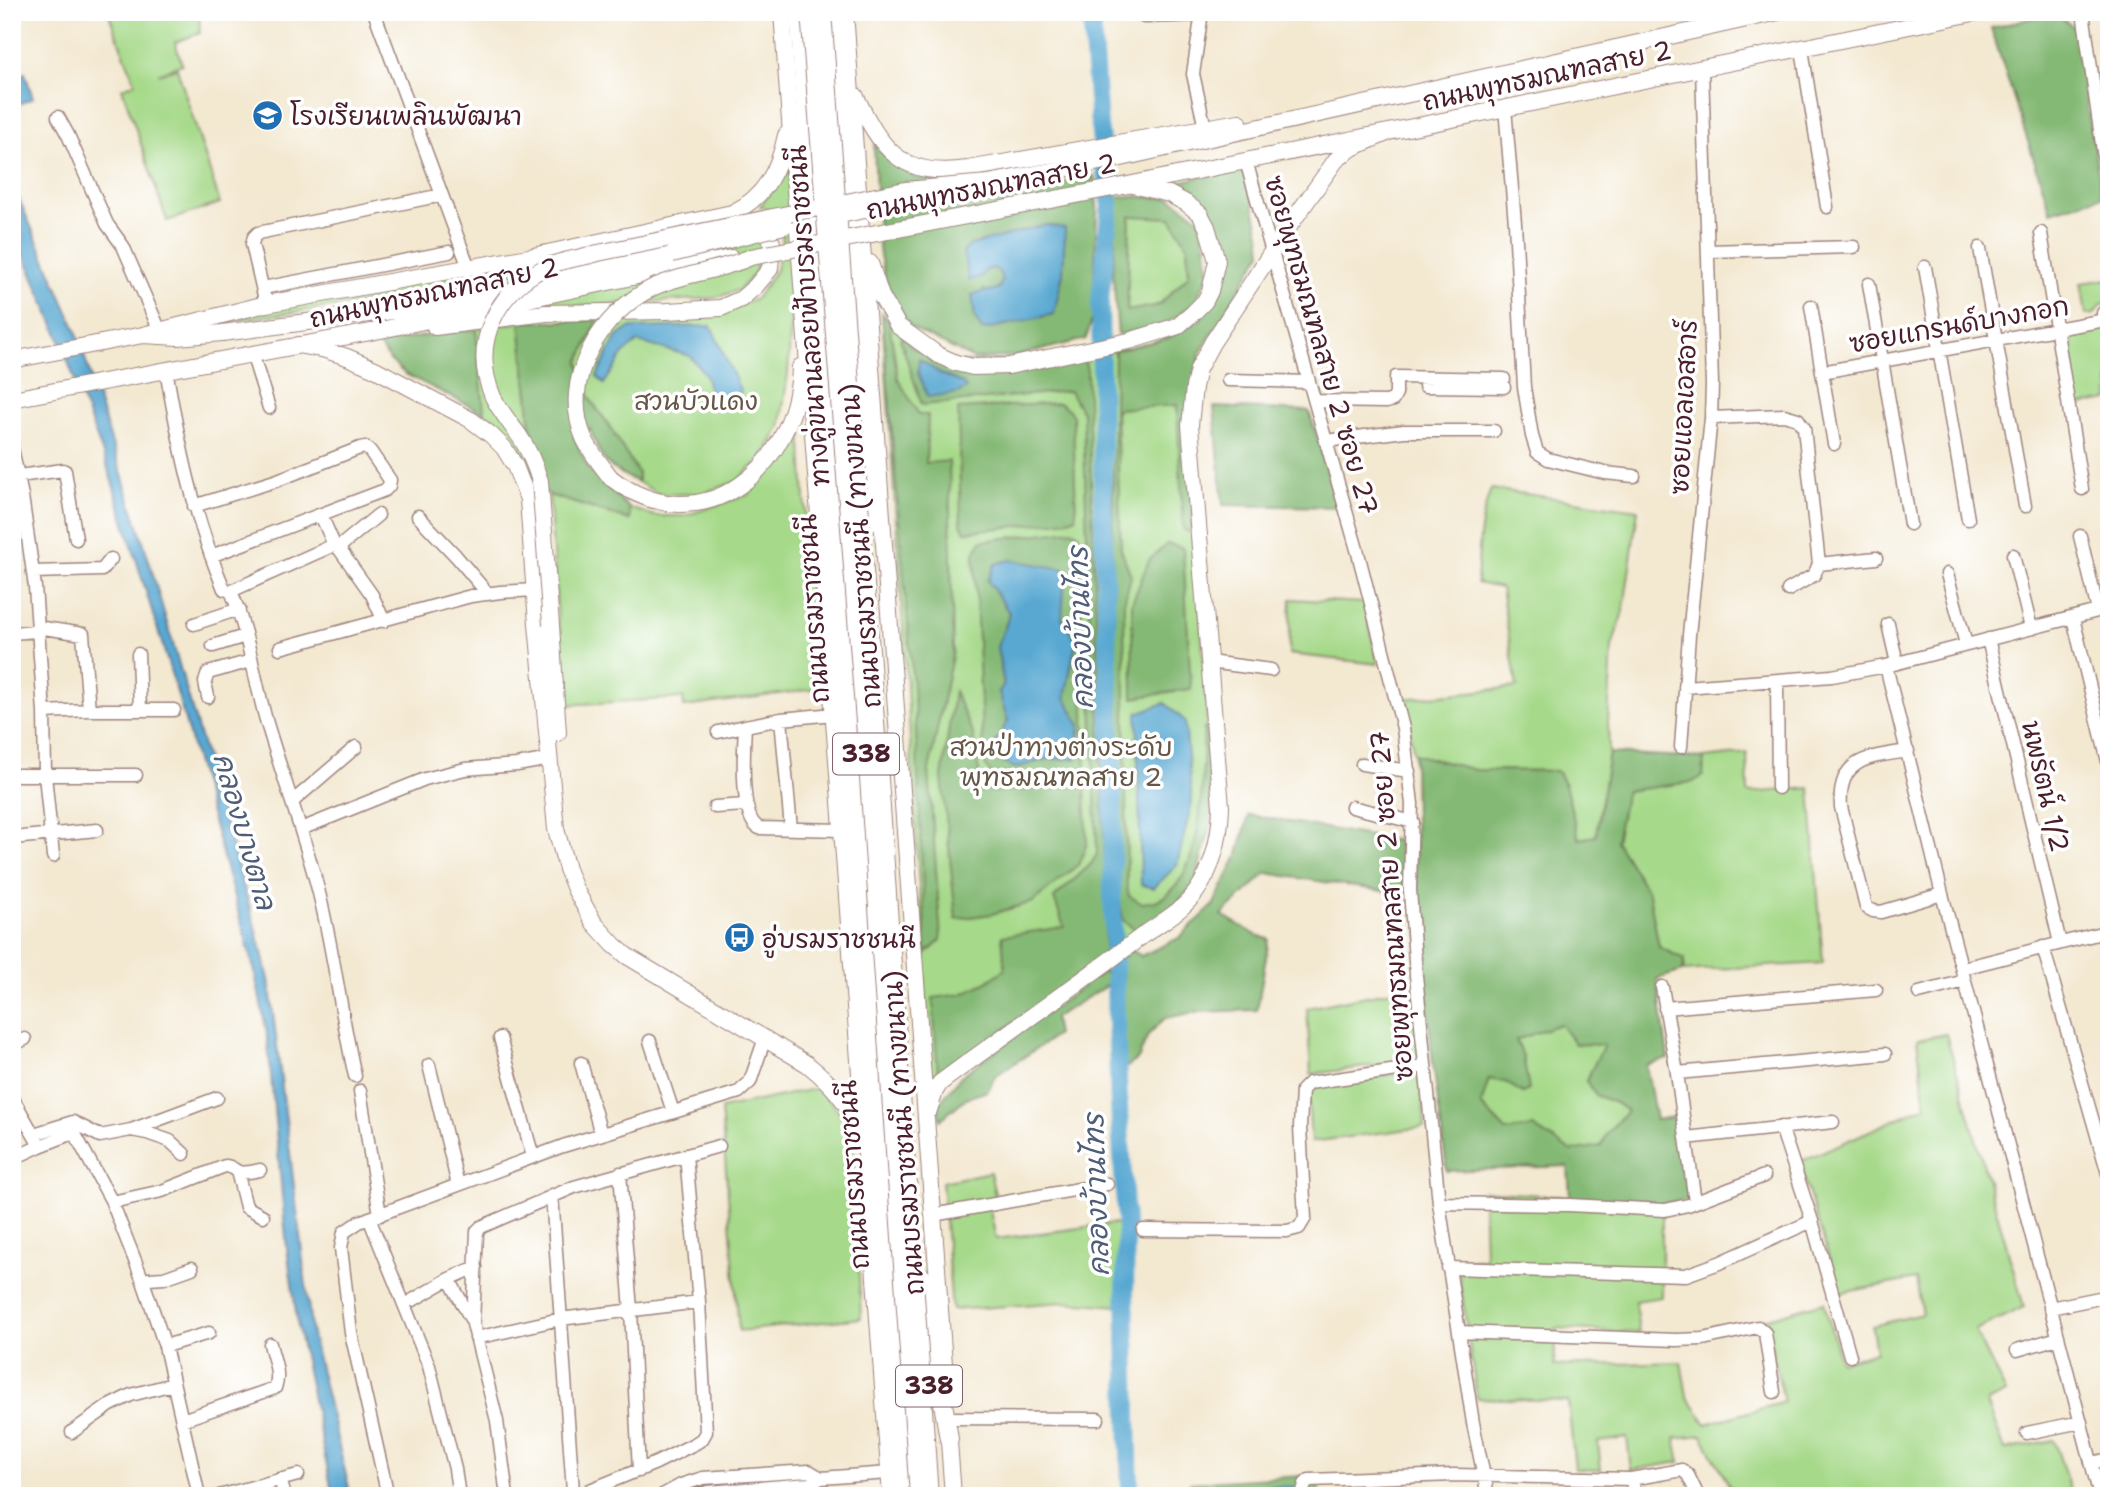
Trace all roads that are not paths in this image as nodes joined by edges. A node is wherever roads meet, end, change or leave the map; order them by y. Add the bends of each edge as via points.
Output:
1 (374, 12) edge
2 (782, 12) edge
3 (799, 12) edge
4 (809, 12) edge
5 (823, 12) edge
6 (832, 12) edge
7 (845, 12) edge
8 (1778, 12) edge
9 (1978, 12) edge
10 (2083, 12) edge
11 (1202, 14) edge
12 (1144, 17) dead end
13 (1731, 18) edge
14 (1802, 49) junction
15 (1702, 69) junction
16 (850, 86) junction
17 (1424, 92) junction
18 (1505, 108) junction
19 (58, 117) dead end
20 (790, 119) junction
21 (1205, 128) junction
22 (1387, 133) junction
23 (1119, 151) junction
24 (1246, 161) junction
25 (988, 183) junction
26 (1124, 185) junction
27 (2109, 193) edge
28 (442, 195) junction
29 (1827, 207) dead end
30 (732, 213) junction
31 (2041, 233) dead end
32 (862, 241) junction
33 (1854, 247) dead end
34 (1980, 248) dead end
35 (1709, 251) junction
36 (449, 253) dead end
37 (1272, 253) junction
38 (751, 257) junction
39 (1925, 267) dead end
40 (469, 268) junction
41 (1868, 284) dead end
42 (265, 296) junction
43 (803, 299) junction
44 (1811, 306) dead end
45 (2109, 307) edge
46 (2107, 322) edge
47 (2057, 329) junction
48 (160, 331) junction
49 (376, 331) junction
50 (143, 335) junction
51 (1997, 340) junction
52 (298, 345) junction
53 (1939, 350) junction
54 (252, 353) junction
55 (12, 360) edge
56 (1882, 361) junction
57 (166, 369) junction
58 (1822, 372) junction
59 (1228, 380) dead end
60 (1309, 382) junction
61 (1504, 383) dead end
62 (12, 399) edge
63 (1315, 401) junction
64 (269, 408) dead end
65 (1711, 418) junction
66 (1494, 431) dead end
67 (1326, 441) junction
68 (1834, 444) dead end
69 (12, 448) edge
70 (19, 476) junction
71 (1634, 476) dead end
72 (2082, 489) dead end
73 (194, 506) junction
74 (2025, 506) dead end
75 (321, 515) junction
76 (378, 515) dead end
77 (418, 516) dead end
78 (1968, 519) dead end
79 (1910, 524) dead end
80 (2080, 536) dead end
81 (76, 539) dead end
82 (336, 546) junction
83 (2013, 555) dead end
84 (211, 556) junction
85 (1876, 558) dead end
86 (111, 559) dead end
87 (1819, 564) junction
88 (33, 572) junction
89 (1947, 574) dead end
90 (536, 590) junction
91 (1788, 590) dead end
92 (232, 591) junction
93 (488, 594) junction
94 (239, 610) junction
95 (2103, 610) edge
96 (2073, 618) junction
97 (384, 621) junction
98 (194, 624) dead end
99 (1888, 624) dead end
100 (2031, 628) junction
101 (37, 629) junction
102 (12, 633) edge
103 (245, 636) junction
104 (1988, 639) junction
105 (1966, 645) junction
106 (213, 646) dead end
107 (280, 648) dead end
108 (138, 654) dead end
109 (251, 661) junction
110 (1209, 662) junction
111 (1891, 664) junction
112 (1271, 670) dead end
113 (1777, 681) junction
114 (1685, 687) junction
115 (208, 696) dead end
116 (89, 710) junction
117 (140, 710) junction
118 (174, 710) dead end
119 (44, 712) junction
120 (834, 714) junction
121 (781, 719) junction
122 (745, 726) junction
123 (718, 732) dead end
124 (356, 747) dead end
125 (1681, 747) dead end
126 (1908, 751) junction
127 (550, 760) junction
128 (1362, 764) dead end
129 (2109, 766) edge
130 (1409, 771) junction
131 (12, 775) edge
132 (45, 775) junction
133 (136, 775) dead end
134 (1778, 788) dead end
135 (292, 802) junction
136 (746, 805) junction
137 (715, 807) dead end
138 (1352, 807) dead end
139 (1413, 822) junction
140 (301, 829) junction
141 (556, 829) junction
142 (791, 829) junction
143 (97, 830) dead end
144 (841, 830) junction
145 (51, 835) junction
146 (12, 838) edge
147 (53, 856) dead end
148 (1942, 894) junction
149 (2108, 932) edge
150 (2060, 943) junction
151 (2043, 947) junction
152 (1964, 975) junction
153 (1662, 987) dead end
154 (1876, 990) dead end
155 (1919, 993) dead end
156 (1665, 1008) junction
157 (500, 1038) dead end
158 (765, 1038) junction
159 (650, 1041) dead end
160 (1885, 1054) dead end
161 (581, 1063) dead end
162 (429, 1065) dead end
163 (1425, 1066) junction
164 (1677, 1073) junction
165 (355, 1076) dead end
166 (360, 1091) dead end
167 (12, 1097) edge
168 (217, 1098) dead end
169 (673, 1112) junction
170 (17, 1119) edge
171 (927, 1119) junction
172 (1833, 1122) dead end
173 (1781, 1127) junction
174 (131, 1130) junction
175 (601, 1134) junction
176 (1686, 1138) junction
177 (37, 1140) junction
178 (865, 1144) junction
179 (719, 1146) dead end
180 (184, 1154) dead end
181 (686, 1155) junction
182 (533, 1157) junction
183 (12, 1159) edge
184 (260, 1170) dead end
185 (237, 1171) junction
186 (620, 1173) junction
187 (1765, 1177) dead end
188 (2109, 1177) edge
189 (1107, 1184) dead end
190 (458, 1185) junction
191 (551, 1195) junction
192 (112, 1202) junction
193 (1695, 1202) junction
194 (1439, 1203) junction
195 (933, 1215) junction
196 (263, 1216) dead end
197 (374, 1217) junction
198 (1812, 1221) junction
199 (1143, 1230) dead end
200 (476, 1267) junction
201 (192, 1268) dead end
202 (1448, 1268) junction
203 (922, 1277) junction
204 (449, 1279) junction
205 (143, 1281) junction
206 (887, 1290) junction
207 (2109, 1296) edge
208 (413, 1300) dead end
209 (699, 1302) junction
210 (2050, 1308) junction
211 (631, 1310) junction
212 (560, 1319) junction
213 (473, 1324) junction
214 (1459, 1332) junction
215 (209, 1333) dead end
216 (476, 1338) junction
217 (2058, 1338) junction
218 (270, 1344) dead end
219 (165, 1346) junction
220 (2017, 1350) dead end
221 (1850, 1356) dead end
222 (173, 1384) junction
223 (1774, 1392) dead end
224 (948, 1418) junction
225 (1098, 1419) dead end
226 (182, 1420) junction
227 (2081, 1422) junction
228 (72, 1432) dead end
229 (2027, 1433) dead end
230 (886, 1434) junction
231 (949, 1438) junction
232 (2109, 1459) edge
233 (2092, 1463) junction
234 (639, 1471) junction
235 (783, 1473) junction
236 (889, 1473) junction
237 (298, 1475) dead end
238 (1485, 1475) junction
239 (821, 1478) junction
240 (281, 1479) junction
241 (1631, 1479) junction
242 (784, 1487) junction
243 (570, 1494) edge
244 (593, 1494) edge
245 (199, 1496) edge
246 (219, 1496) edge
247 (285, 1496) edge
248 (388, 1496) edge
249 (459, 1496) edge
250 (507, 1496) edge
251 (662, 1496) edge
252 (694, 1496) edge
253 (891, 1496) edge
254 (904, 1496) edge
255 (918, 1496) edge
256 (930, 1496) edge
257 (936, 1496) edge
258 (953, 1496) edge
259 (1302, 1496) edge
260 (1488, 1496) edge
261 (1636, 1496) edge
262 (1698, 1496) edge
263 (2100, 1496) edge

1 - 28 street
2 - 20 main road, ถนนบรมราชชนนี (ทางขนาน) / 338
3 - 206 highway, ถนนบรมราชชนนี / 338
4 - 255 main road, ทางคู่ขนานลอยฟ้าบรมราชชนนี / 338, bridge
5 - 256 main road, ทางคู่ขนานลอยฟ้าบรมราชชนนี / 338, bridge
6 - 203 highway, 338
7 - 16 main road, ถนนบรมราชชนนี (ทางขนาน) / 338
8 - 13 main road, ถนนพุทธมณฑลสาย 2
9 - 14 main road, ถนนพุทธมณฑลสาย 2
10 - 27 street
11 - 12 street
11 - 21 street via 1193,74
13 - 17 main road, ถนนพุทธมณฑลสาย 2
14 - 15 main road, ถนนพุทธมณฑลสาย 2
14 - 29 street
15 - 18 main road, ถนนพุทธมณฑลสาย 2
15 - 35 street, ซอยแอลเอสอาร์
16 - 23 main road via 879,140 899,158 923,169 951,172 1083,150
16 - 32 main road, ถนนบรมราชชนนี (ทางขนาน) / 338
17 - 21 main road
17 - 23 main road, ถนนพุทธมณฑลสาย 2
18 - 22 main road, ถนนพุทธมณฑลสาย 2
18 - 71 street via 1524,387 1537,452 1548,459
19 - 48 street
20 - 30 main road via 774,175 756,198
20 - 43 main road, ถนนบรมราชชนนี (ทางขนาน) / 338
21 - 23 main road
22 - 24 main road, ถนนพุทธมณฑลสาย 2
22 - 37 main road via 1336,160
23 - 25 main road, ถนนพุทธมณฑลสาย 2
24 - 26 main road, ถนนพุทธมณฑลสาย 2
24 - 37 street, ซอยพุทธมณฑลสาย 2 ซอย 27
25 - 50 main road, ถนนพุทธมณฑลสาย 2, bridge via 451,301 222,333
25 - 141 main road, bridge via 905,190 548,266 516,286 496,312 488,331 485,368 494,398 522,440 540,481 561,786
26 - 32 main road via 1169,194 1200,214 1217,261 1210,291 1193,313 1178,326 1129,341 1009,366 956,363 898,326 881,296
26 - 38 main road, ถนนพุทธมณฑลสาย 2, bridge
28 - 40 street
28 - 42 street via 258,233 252,244
30 - 40 main road
30 - 49 main road via 747,212 765,224 772,259 755,287 721,308 546,313 457,326
31 - 47 street
32 - 171 main road, ถนนบรมราชชนนี (ทางขนาน) / 338
33 - 35 street
34 - 51 street
35 - 65 street, ซอยแอลเอสอาร์
36 - 42 street
37 - 60 street, ซอยพุทธมณฑลสาย 2 ซอย 27
37 - 110 main road via 1212,343 1194,387 1190,425
38 - 43 main road, bridge via 654,287 632,300 599,335 578,379 576,401 584,437 611,478 648,498 688,504 727,494 758,472 782,437 795,405
38 - 49 main road, ถนนพุทธมณฑลสาย 2
39 - 53 street
40 - 42 main road
41 - 56 street
42 - 48 main road
43 - 120 main road, ถนนบรมราชชนนี (ทางขนาน) / 338
44 - 58 street
45 - 46 street, ซอยแกรนด์บางกอก via 2103,313
46 - 47 street, ซอยแกรนด์บางกอก
47 - 51 street, ซอยแกรนด์บางกอก
47 - 72 street
48 - 50 main road
49 - 52 main road, ถนนพุทธมณฑลสาย 2
50 - 55 main road, ถนนพุทธมณฑลสาย 2
51 - 53 street, ซอยแกรนด์บางกอก
51 - 74 street
52 - 54 main road, ถนนพุทธมณฑลสาย 2
52 - 90 main road via 375,369 471,420 497,441 515,466 528,499
53 - 56 street, ซอยแกรนด์บางกอก
53 - 78 street
54 - 57 main road, ถนนพุทธมณฑลสาย 2
54 - 64 street
56 - 58 street, ซอยแกรนด์บางกอก
56 - 79 street
57 - 62 main road, ถนนพุทธมณฑลสาย 2
57 - 73 street
58 - 68 street
59 - 60 street
60 - 63 street, ซอยพุทธมณฑลสาย 2 ซอย 27
61 - 63 street via 1396,377 1393,400
63 - 67 street, ซอยพุทธมณฑลสาย 2 ซอย 27
65 - 87 street via 1784,415 1798,419 1804,428
65 - 114 street, ซอยแอลเอสอาร์
66 - 67 street via 1404,431
67 - 130 street, ซอยพุทธมณฑลสาย 2 ซอย 27 via 1398,706
69 - 70 street
70 - 81 street via 65,471
70 - 88 street
73 - 75 street via 365,447 390,480 389,486
73 - 84 street
75 - 82 street
75 - 84 street
76 - 82 street
77 - 93 street
80 - 95 street
82 - 92 street
82 - 97 street via 372,595
83 - 100 street
84 - 92 street via 225,589
85 - 87 street
86 - 88 street via 102,569
87 - 91 street via 1814,575
88 - 101 street
89 - 105 street
90 - 93 street
90 - 127 main road
92 - 94 street
93 - 97 street
94 - 98 street
94 - 103 street
95 - 96 street
96 - 100 street
96 - 129 street
97 - 107 street
99 - 111 street
100 - 104 street
101 - 102 street
101 - 116 street via 84,636
101 - 119 street
103 - 106 street
103 - 109 street
104 - 105 street
104 - 150 street, นพรัตน์ 1/2
105 - 111 street
108 - 117 street
109 - 115 street via 208,673
109 - 135 street
110 - 112 street
110 - 171 main road via 1221,807 1220,831 1208,872 1195,893 1163,923 940,1083
111 - 113 street
111 - 126 street
113 - 114 street
113 - 134 street
114 - 125 street, ซอยแอลเอสอาร์
116 - 117 street
116 - 119 street
117 - 118 street
119 - 132 street
120 - 121 street
120 - 144 main road, ถนนบรมราชชนนี (ทางขนาน) / 338
121 - 122 street
121 - 142 street
122 - 123 street
122 - 136 street
124 - 135 street
126 - 148 street
126 - 148 street via 1873,757 1851,768 1842,780 1841,807 1866,907 1881,912
127 - 140 street via 465,769 425,779
127 - 141 main road
128 - 130 street
130 - 139 street, ซอยพุทธมณฑลสาย 2 ซอย 27
131 - 132 street
132 - 133 street
132 - 145 street
135 - 140 street
136 - 137 street
136 - 142 street via 754,826
138 - 139 street
139 - 163 street, ซอยพุทธมณฑลสาย 2 ซอย 27 via 1410,890
140 - 165 street via 326,924
141 - 158 main road via 575,889 594,923 614,945
142 - 144 street
143 - 145 street
144 - 178 main road, ถนนบรมราชชนนี (ทางขนาน) / 338
145 - 146 street
145 - 147 street
148 - 152 street
149 - 150 street
150 - 151 street
151 - 152 street
151 - 188 street
152 - 155 street
152 - 210 street
153 - 156 street
154 - 156 street
156 - 164 street
157 - 182 street
158 - 169 street via 750,1082 739,1092
158 - 178 main road via 834,1088 852,1111
159 - 169 street
160 - 164 street
161 - 175 street
162 - 190 street
163 - 194 street, ซอยพุทธมณฑลสาย 2 ซอย 27
163 - 199 street via 1309,1083 1303,1090 1300,1127 1305,1218 1299,1228
164 - 176 street
166 - 197 street
167 - 170 street
168 - 174 street
169 - 175 street
170 - 177 street
171 - 195 main road, ถนนบรมราชชนนี (ทางขนาน) / 338
172 - 173 street
173 - 176 street
173 - 198 street
174 - 177 street via 100,1136 73,1122
174 - 180 street via 170,1141
175 - 182 street
176 - 193 street
177 - 183 street
177 - 192 street via 74,1134
178 - 230 main road, ถนนบรมราชชนนี (ทางขนาน) / 338
179 - 181 street
181 - 186 street
181 - 209 street
182 - 190 street
184 - 185 street
185 - 192 street via 225,1166 162,1191
185 - 196 street via 246,1207
186 - 191 street
186 - 211 street
187 - 193 street
189 - 195 street
190 - 197 street
191 - 200 street via 481,1227 475,1235
191 - 212 street
192 - 205 street
193 - 194 street via 1665,1210
194 - 202 street, ซอยพุทธมณฑลสาย 2 ซอย 27
195 - 224 main road, ถนนบรมราชชนนี (ทางขนาน) / 338
197 - 248 street via 344,1232 341,1248 351,1333
197 - 249 street via 429,1366
198 - 202 street via 1686,1275
198 - 221 street
200 - 204 street
200 - 213 street
201 - 205 street
202 - 214 street, ซอยพุทธมณฑลสาย 2 ซอย 27
203 - 231 highway
203 - 257 highway, 338
204 - 208 street
204 - 213 street
205 - 219 street
206 - 230 highway via 890,1424
206 - 254 highway, ถนนบรมราชชนนี / 338
207 - 210 street
209 - 211 street
209 - 234 street via 706,1432 696,1443
210 - 217 street
211 - 212 street
211 - 234 street
212 - 216 street
212 - 243 street
213 - 216 street
214 - 223 street via 1676,1340 1758,1327 1765,1333
214 - 238 street, ซอยพุทธมณฑลสาย 2 ซอย 27
215 - 219 street
216 - 250 street via 497,1421
217 - 220 street
217 - 227 street
218 - 226 street via 277,1373 275,1388
219 - 222 street
222 - 226 street
222 - 228 street via 131,1395
224 - 225 street
224 - 231 main road, ถนนบรมราชชนนี (ทางขนาน) / 338
226 - 245 street
227 - 229 street
227 - 233 street
230 - 236 main road, ถนนบรมราชชนนี (ทางขนาน) / 338
231 - 258 main road, ถนนบรมราชชนนี (ทางขนาน) / 338
232 - 233 street
233 - 263 street
234 - 244 street
235 - 239 street via 809,1471
235 - 242 street
235 - 251 street via 703,1478
236 - 239 street
236 - 253 main road, ถนนบรมราชชนนี (ทางขนาน) / 338
237 - 240 street
238 - 241 street
238 - 259 street via 1309,1480
238 - 260 street, ซอยพุทธมณฑลสาย 2 ซอย 27
239 - 242 street
240 - 246 street
240 - 247 street
241 - 261 street
241 - 262 street via 1682,1470
242 - 252 street
243 - 244 street

